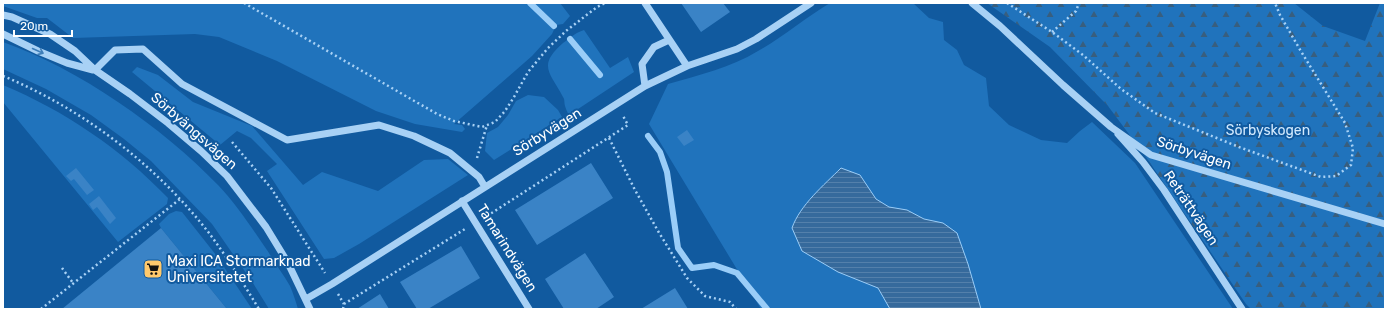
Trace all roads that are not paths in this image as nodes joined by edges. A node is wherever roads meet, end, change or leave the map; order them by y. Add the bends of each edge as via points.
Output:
1 (645, 3) edge
2 (811, 3) edge
3 (972, 3) edge
4 (3, 15) edge
5 (3, 34) edge
6 (669, 40) junction
7 (687, 66) junction
8 (95, 70) junction
9 (645, 86) junction
10 (1111, 127) junction
11 (485, 187) junction
12 (462, 201) junction
13 (1385, 224) edge
14 (306, 299) junction
15 (310, 309) edge
16 (529, 309) edge
17 (1242, 309) edge

1 - 6 street
2 - 7 street, Sörbyvägen via 737,49
3 - 10 street, Sörbyvägen
4 - 8 street, Sörbyängsvägen via 50,34 75,51
5 -> 8 street, Sörbyängsvägen via 67,63
6 - 7 street
6 - 9 street via 654,47 642,64
7 - 9 street, Sörbyvägen
8 - 11 street via 115,50 143,49 182,84 287,140 379,125 414,136 450,153 473,171
8 - 14 street, Sörbyängsvägen via 168,123 227,176 266,226
9 - 11 street, Sörbyvägen
10 - 13 street, Sörbyvägen via 1151,155
10 - 17 street, Reträttvägen via 1164,190
11 - 12 street, Sörbyvägen
12 - 14 street, Sörbyvägen
12 - 16 street, Tamarindvägen
14 - 15 street, Sörbyängsvägen

